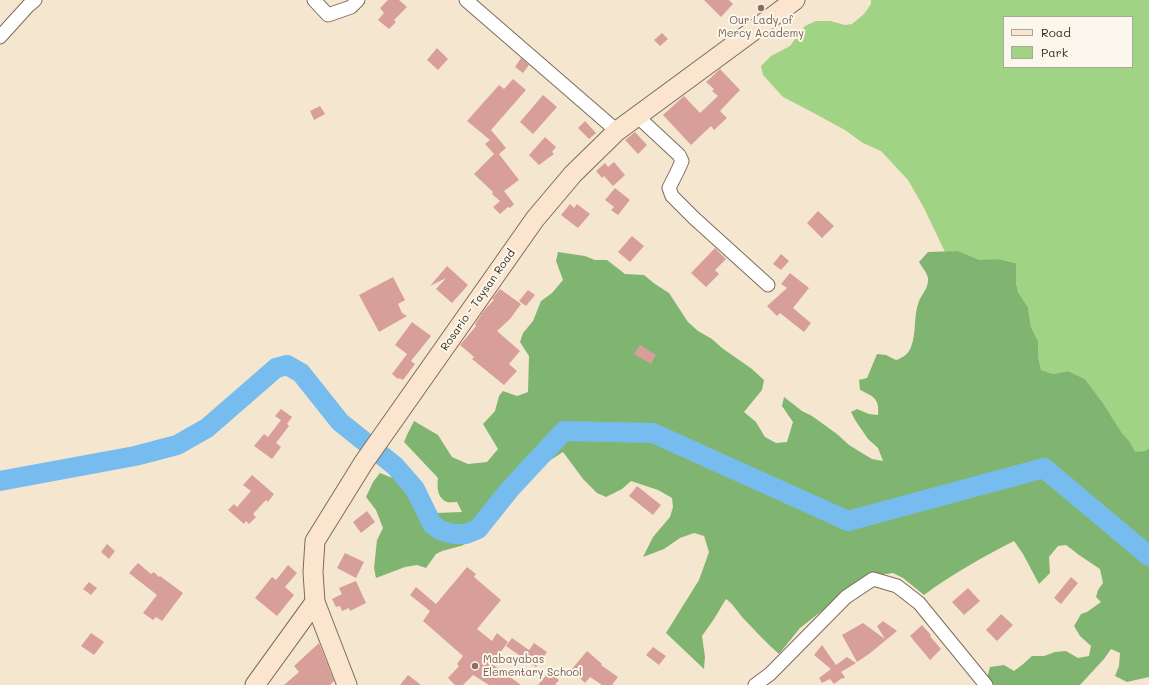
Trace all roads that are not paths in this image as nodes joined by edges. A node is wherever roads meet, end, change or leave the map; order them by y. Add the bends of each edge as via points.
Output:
1 (35, 0) edge
2 (314, 0) edge
3 (358, 0) edge
4 (466, 0) edge
5 (795, 0) edge
6 (0, 37) edge
7 (637, 116) junction
8 (616, 131) junction
9 (768, 285) dead end
10 (315, 602) junction
11 (255, 685) edge
12 (347, 685) edge
13 (755, 685) edge
14 (986, 685) edge

1 - 6 street
2 - 3 street via 328,15 351,7
4 - 8 street
5 - 7 main road, Rosario - Taysan Road
7 - 8 main road, Rosario - Taysan Road
7 - 9 street via 680,155 682,161 669,188 672,196
8 - 10 main road, Rosario - Taysan Road via 573,174 535,219 364,462 315,541
10 - 11 main road
10 - 12 main road, Rosario - Taysan Road
13 - 14 street via 770,674 846,597 873,579 897,586 919,603

